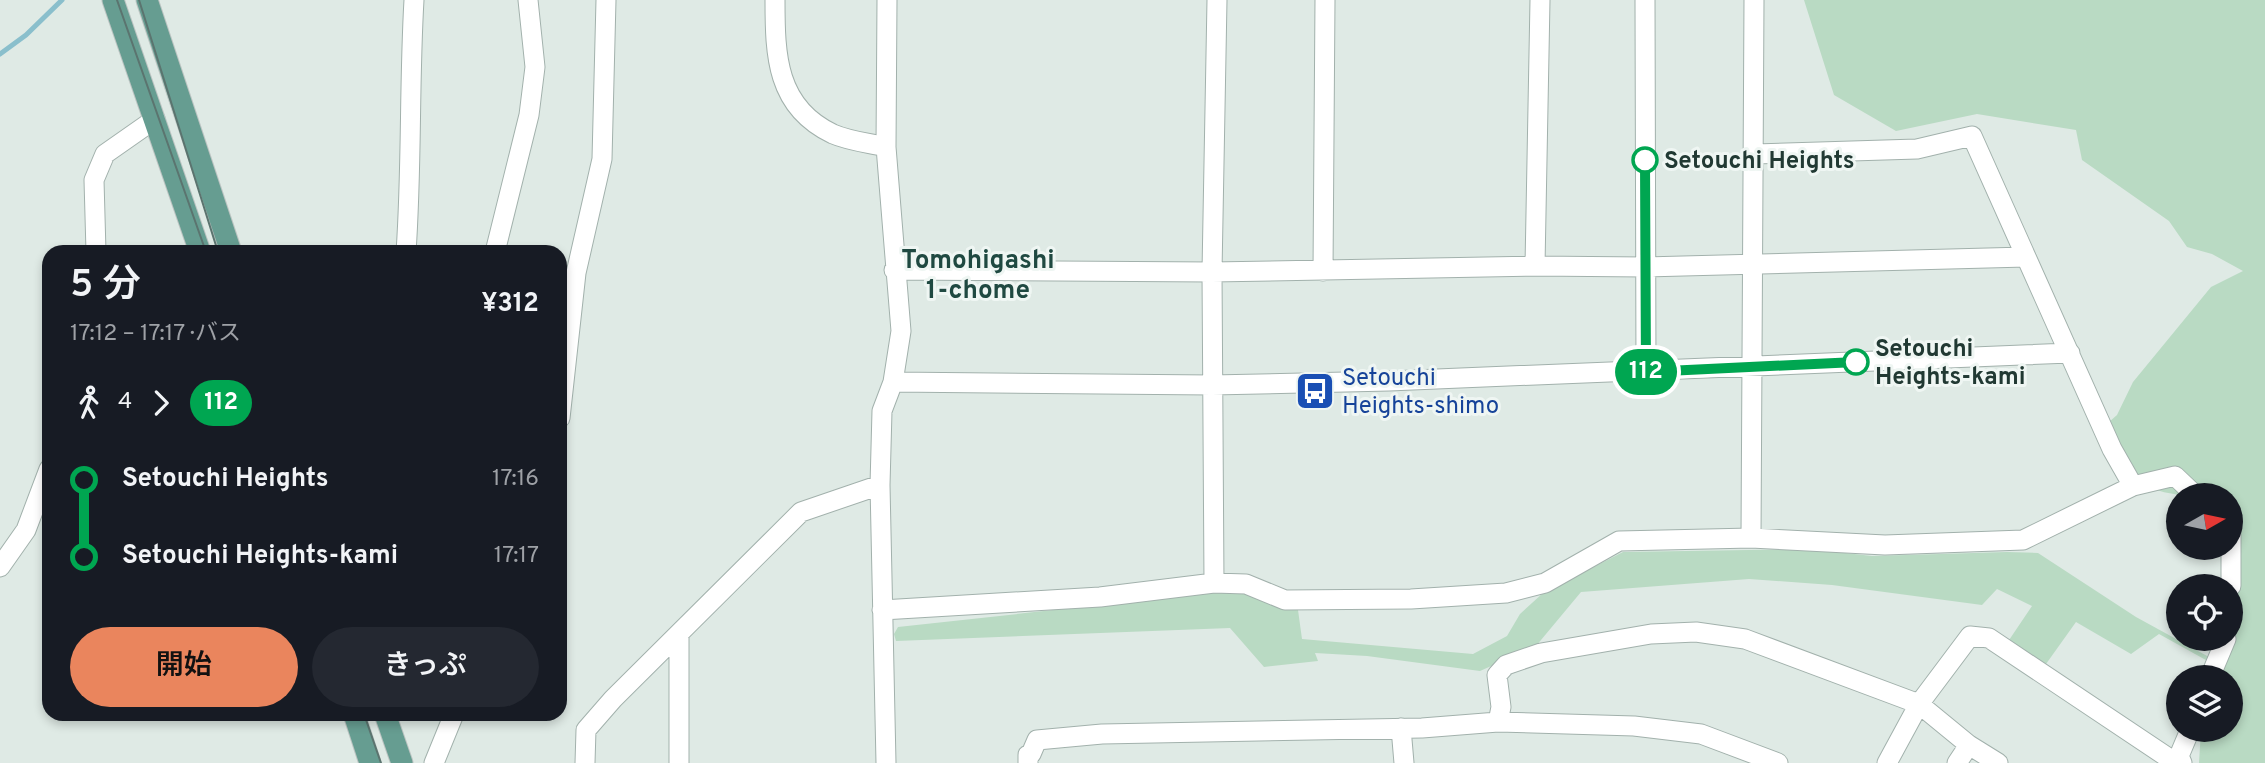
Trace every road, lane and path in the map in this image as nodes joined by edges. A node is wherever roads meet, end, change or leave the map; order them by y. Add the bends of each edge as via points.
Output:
1 (113, 0) edge
2 (414, 0) edge
3 (528, 0) edge
4 (606, 0) edge
5 (775, 0) edge
6 (887, 0) edge
7 (1217, 0) edge
8 (1325, 0) edge
9 (1540, 0) edge
10 (1646, 0) edge
11 (1754, 0) edge
12 (151, 5) edge
13 (155, 119) junction
14 (886, 147) junction
15 (1755, 154) junction
16 (96, 245) edge
17 (198, 245) edge
18 (229, 245) edge
19 (407, 245) edge
20 (497, 245) edge
21 (2026, 257) junction
22 (1753, 264) junction
23 (1535, 266) junction
24 (1644, 267) junction
25 (894, 270) junction
26 (1323, 271) junction
27 (1212, 272) junction
28 (2070, 353) junction
29 (567, 355) edge
30 (1751, 366) junction
31 (1646, 372) junction
32 (893, 382) junction
33 (1212, 385) junction
34 (2182, 483) edge
35 (880, 485) junction
36 (2133, 486) junction
37 (42, 488) edge
38 (1751, 538) junction
39 (0, 567) edge
40 (1214, 583) junction
41 (882, 610) junction
42 (679, 636) junction
43 (1919, 704) junction
44 (356, 721) edge
45 (387, 721) edge
46 (451, 721) edge
47 (1498, 722) junction
48 (1401, 728) junction
49 (2185, 742) edge
50 (1969, 745) junction
51 (370, 763) edge
52 (402, 763) edge
53 (434, 763) edge
54 (585, 763) edge
55 (679, 763) edge
56 (886, 763) edge
57 (1028, 763) edge
58 (1404, 763) edge
59 (1778, 763) edge
60 (1887, 763) edge
61 (1957, 763) edge
62 (1997, 763) edge
63 (2176, 763) edge
64 (2182, 763) edge

1 - 13 main road
2 - 19 street
3 - 20 street via 535,67
4 - 29 street via 602,159 576,274
5 - 14 street via 775,46 784,88 804,113 833,134
6 - 14 street
7 - 27 street
8 - 26 street
9 - 23 street
10 - 24 street
11 - 15 street
12 - 18 main road
13 - 16 street via 105,154 94,180
13 - 17 main road
14 - 25 street
15 - 21 street via 1917,149 1972,136
15 - 22 street
21 - 22 street
21 - 28 street
22 - 24 street
22 - 30 street
23 - 24 street
23 - 26 street
24 - 31 street
25 - 27 street
25 - 32 street via 901,331
26 - 27 street
27 - 33 street
28 - 30 street
28 - 36 street
30 - 31 street
30 - 38 street
31 - 33 street
32 - 33 street
32 - 35 street via 882,411
33 - 40 street
34 - 36 street via 2175,476
35 - 41 street
35 - 42 street via 802,512
36 - 38 street via 2024,540 1885,545
37 - 39 street via 26,530
38 - 40 street via 1619,541 1545,583 1492,594 1285,600 1246,584
40 - 41 street via 1100,597
41 - 56 street
42 - 54 street via 586,730
42 - 55 street
43 - 47 street via 1745,639 1696,632 1651,634 1541,653 1506,665 1497,675
43 - 50 street
43 - 60 street
43 - 63 street via 1970,636 1989,638
44 - 51 main road
45 - 52 main road
46 - 53 street
47 - 48 street
47 - 59 street via 1634,726 1701,734
48 - 57 street via 1102,734 1037,740
48 - 58 street
49 - 64 street via 2179,756
50 - 61 street
50 - 62 street

